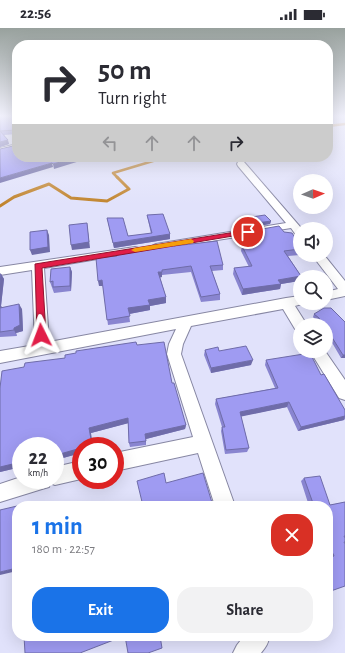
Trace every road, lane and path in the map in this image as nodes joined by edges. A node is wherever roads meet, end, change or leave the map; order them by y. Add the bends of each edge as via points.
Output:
1 (12, 147) edge
2 (0, 150) edge
3 (241, 164) dead end
4 (293, 224) edge
5 (293, 230) edge
6 (324, 262) edge
7 (38, 266) junction
8 (0, 271) edge
9 (345, 288) edge
10 (345, 292) edge
11 (333, 295) edge
12 (293, 302) edge
13 (286, 304) junction
14 (295, 318) edge
15 (186, 322) junction
16 (42, 349) junction
17 (0, 356) edge
18 (322, 358) edge
19 (345, 394) edge
20 (204, 443) junction
21 (124, 460) edge
22 (13, 489) edge
23 (0, 493) edge
24 (223, 501) edge
25 (255, 641) edge
26 (245, 653) edge

1 - 2 street
3 - 4 street
5 - 7 street
6 - 9 street
7 - 8 street
7 - 16 street
10 - 11 street
12 - 13 street
13 - 14 street
13 - 15 street
15 - 16 street
15 - 20 street via 174,354
16 - 17 street
18 - 19 street
20 - 21 street
20 - 24 street
22 - 23 street
25 - 26 street

